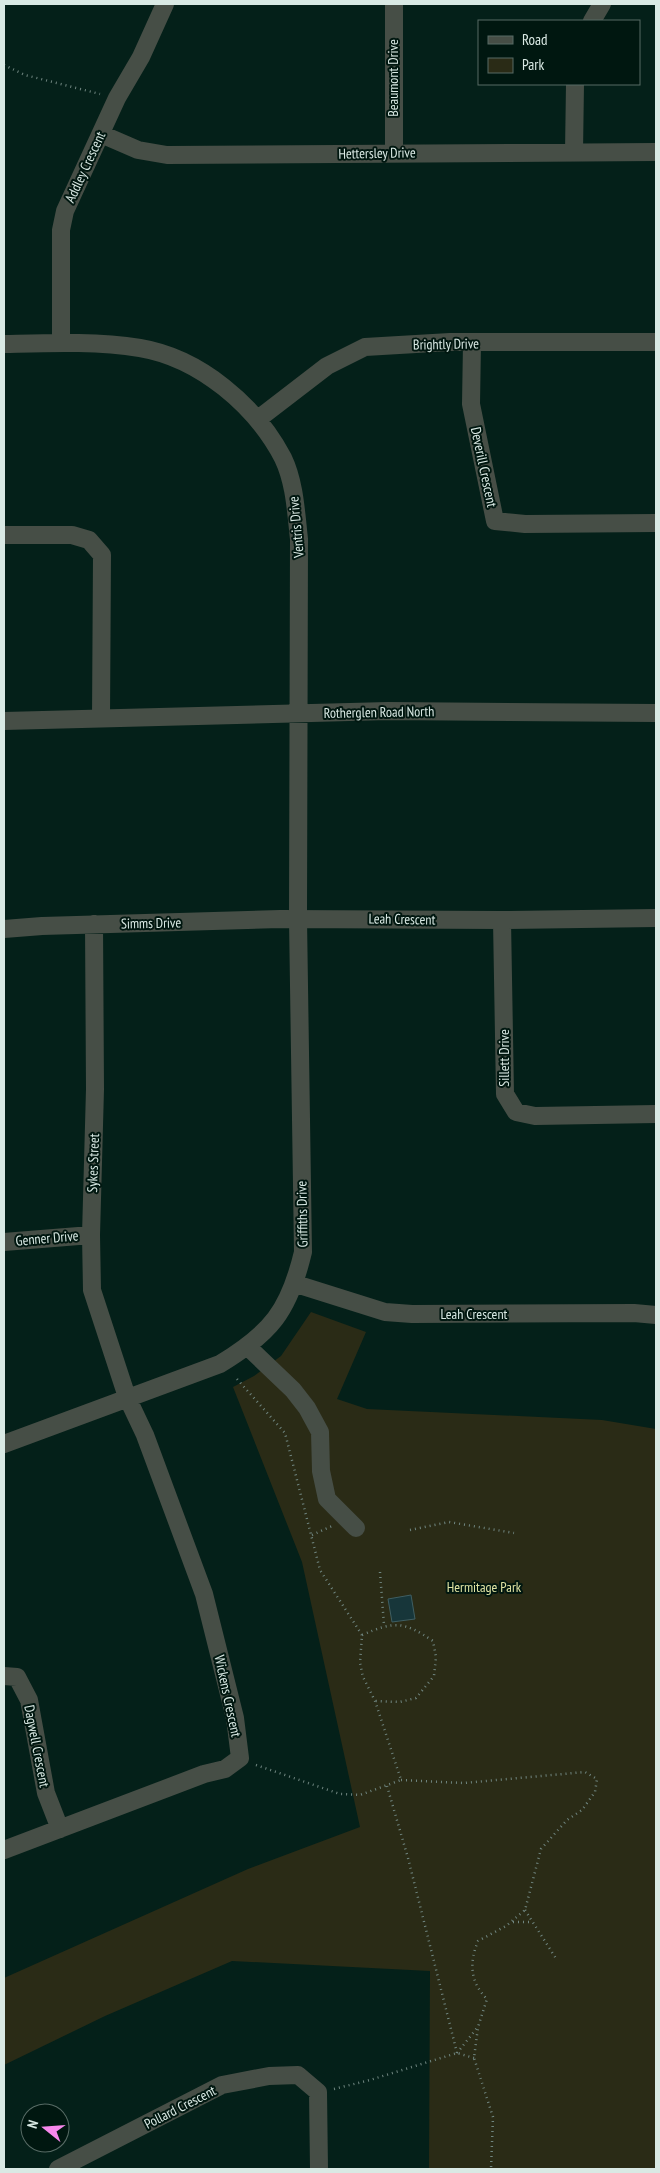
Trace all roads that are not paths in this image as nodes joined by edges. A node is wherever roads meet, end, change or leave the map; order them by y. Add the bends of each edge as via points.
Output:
1 (166, 4) edge
2 (394, 4) edge
3 (602, 4) edge
4 (593, 20) edge
5 (575, 85) edge
6 (101, 134) junction
7 (394, 152) junction
8 (574, 152) junction
9 (656, 152) edge
10 (656, 342) edge
11 (61, 343) junction
12 (472, 343) junction
13 (4, 344) edge
14 (258, 419) junction
15 (656, 522) edge
16 (4, 534) edge
17 (656, 713) edge
18 (300, 714) junction
19 (101, 718) junction
20 (4, 721) edge
21 (656, 918) edge
22 (298, 920) junction
23 (502, 920) junction
24 (94, 924) junction
25 (4, 929) edge
26 (656, 1114) edge
27 (91, 1235) junction
28 (4, 1242) edge
29 (296, 1284) junction
30 (656, 1315) edge
31 (248, 1347) junction
32 (127, 1397) junction
33 (4, 1444) edge
34 (352, 1524) road end
35 (4, 1676) edge
36 (60, 1829) junction
37 (4, 1850) edge
38 (58, 2169) edge
39 (319, 2169) edge

1 - 6 street, Addley Crescent
2 - 7 street, Beaumont Drive
3 - 4 street
5 - 8 street
6 - 7 street, Hettersley Drive via 138,150 167,155
6 - 11 street, Addley Crescent via 65,211 61,230
7 - 8 street, Hettersley Drive
8 - 9 street, Hettersley Drive
10 - 12 street, Brightly Drive
11 - 13 street, Ventris Drive
11 - 14 street, Ventris Drive via 142,348 180,360 227,390
12 - 14 street, Brightly Drive via 365,347 327,366
12 - 15 street, Deverill Crescent via 471,404 495,521 525,524
14 - 18 street, Ventris Drive via 283,459 294,496 299,540
16 - 19 street via 72,535 90,540 102,555
17 - 18 street, Rotherglen Road North via 388,711
18 - 19 street, Rotherglen Road North
18 - 22 street, Ventris Drive
19 - 20 street, Rotherglen Road North
21 - 23 street, Leah Crescent
22 - 23 street, Leah Crescent
22 - 24 street, Simms Drive
22 - 29 street, Griffiths Drive via 303,1252
23 - 26 street, Sillett Drive via 504,1094 516,1112 535,1116
24 - 25 street, Simms Drive
24 - 27 street, Sykes Street via 95,1089
27 - 28 street, Genner Drive
27 - 32 street, Sykes Street via 92,1290
29 - 30 street, Leah Crescent via 385,1312
29 - 31 street, Griffiths Drive via 278,1319
31 - 32 street, Griffiths Drive via 220,1364
31 - 34 street via 308,1408 320,1432 321,1471 327,1499
32 - 33 street, Griffiths Drive
32 - 36 street, Wickens Crescent via 145,1435 204,1594 235,1718 240,1758 225,1769
35 - 36 street, Dagwell Crescent via 17,1677 29,1700 46,1793
36 - 37 street
38 - 39 street, Pollard Crescent via 222,2085 269,2076 298,2075 318,2092

